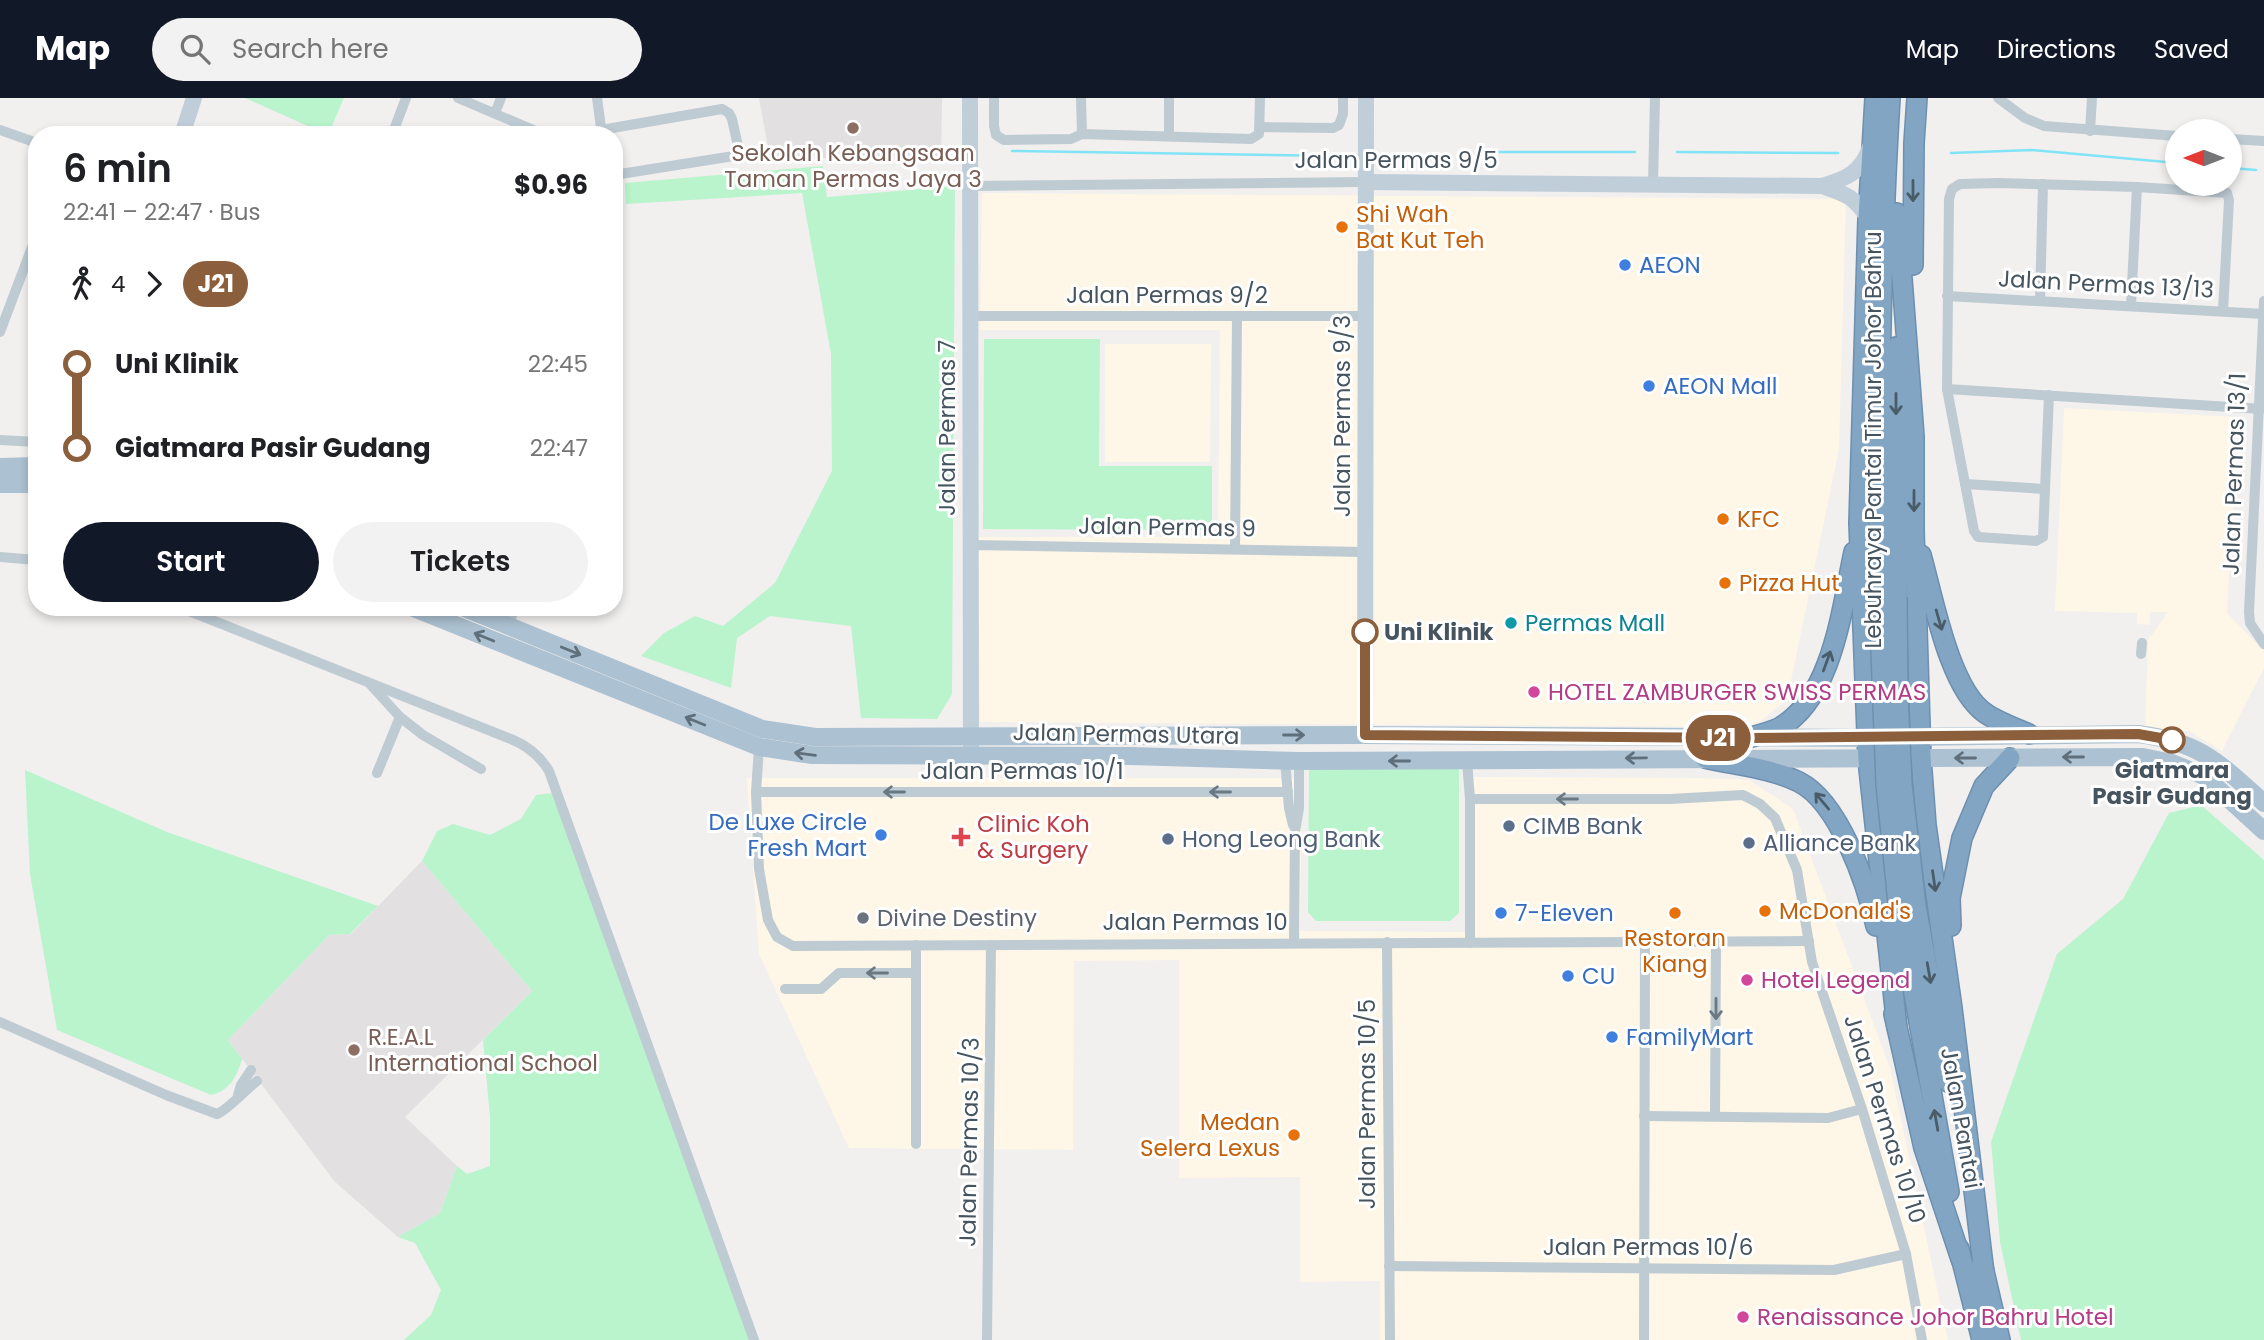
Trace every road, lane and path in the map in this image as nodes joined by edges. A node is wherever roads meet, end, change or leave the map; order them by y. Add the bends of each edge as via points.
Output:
1 (194, 98) edge
2 (406, 98) edge
3 (458, 98) edge
4 (501, 98) edge
5 (597, 98) edge
6 (970, 98) edge
7 (994, 98) edge
8 (1081, 98) edge
9 (1169, 98) edge
10 (1260, 98) edge
11 (1343, 98) edge
12 (1366, 98) edge
13 (1655, 98) edge
14 (1875, 98) edge
15 (1890, 98) edge
16 (1902, 98) edge
17 (1917, 98) edge
18 (1998, 98) edge
19 (2092, 98) edge
20 (720, 104) edge
21 (495, 113) junction
22 (185, 126) edge
23 (395, 126) edge
24 (525, 126) edge
25 (600, 126) edge
26 (623, 127) edge
27 (0, 130) edge
28 (2090, 131) junction
29 (1259, 132) junction
30 (1082, 134) junction
31 (1169, 135) junction
32 (2165, 135) edge
33 (28, 140) edge
34 (1872, 140) junction
35 (2242, 140) edge
36 (2264, 141) edge
37 (623, 174) edge
38 (1365, 182) junction
39 (1653, 184) junction
40 (2043, 184) junction
41 (969, 186) junction
42 (1822, 186) junction
43 (2137, 187) junction
44 (1898, 213) junction
45 (1868, 218) junction
46 (28, 258) edge
47 (1947, 296) junction
48 (2264, 301) edge
49 (2040, 302) junction
50 (2131, 306) junction
51 (2223, 311) junction
52 (2263, 314) edge
53 (970, 316) junction
54 (1237, 316) junction
55 (1364, 316) junction
56 (0, 332) edge
57 (1947, 389) junction
58 (2049, 395) junction
59 (2261, 409) edge
60 (1914, 436) junction
61 (0, 440) edge
62 (28, 442) edge
63 (28, 466) edge
64 (0, 467) edge
65 (0, 484) edge
66 (28, 484) edge
67 (1965, 484) junction
68 (2046, 489) junction
69 (2258, 508) edge
70 (1859, 523) junction
71 (1914, 531) junction
72 (970, 545) junction
73 (1235, 549) junction
74 (1364, 552) junction
75 (0, 557) edge
76 (28, 559) edge
77 (1888, 597) junction
78 (202, 616) edge
79 (433, 616) edge
80 (484, 616) edge
81 (512, 616) edge
82 (508, 626) junction
83 (2264, 644) edge
84 (1917, 679) junction
85 (1865, 680) junction
86 (368, 682) junction
87 (400, 717) junction
88 (2029, 734) junction
89 (1129, 735) junction
90 (1365, 735) junction
91 (970, 737) junction
92 (1919, 737) junction
93 (1748, 738) junction
94 (1868, 738) junction
95 (759, 747) junction
96 (1131, 756) junction
97 (971, 757) junction
98 (1705, 758) junction
99 (1921, 758) junction
100 (2010, 758) junction
101 (1292, 760) junction
102 (1868, 760) junction
103 (1467, 761) junction
104 (481, 768) dead end
105 (377, 774) dead end
106 (756, 792) junction
107 (1288, 792) junction
108 (1470, 799) junction
109 (2264, 803) edge
110 (1925, 813) junction
111 (1874, 820) junction
112 (2264, 831) edge
113 (1295, 832) junction
114 (1907, 905) junction
115 (1644, 941) junction
116 (1716, 941) junction
117 (1809, 941) junction
118 (1294, 943) junction
119 (1387, 943) junction
120 (1470, 943) junction
121 (916, 945) junction
122 (991, 945) junction
123 (916, 973) junction
124 (785, 989) dead end
125 (1952, 1008) junction
126 (0, 1022) edge
127 (1897, 1027) junction
128 (251, 1070) dead end
129 (257, 1081) dead end
130 (238, 1095) junction
131 (1862, 1109) junction
132 (1644, 1116) junction
133 (1715, 1116) junction
134 (916, 1144) dead end
135 (1906, 1254) junction
136 (1961, 1259) junction
137 (1389, 1266) junction
138 (1644, 1269) junction
139 (1984, 1273) junction
140 (1923, 1337) edge
141 (754, 1340) edge
142 (987, 1340) edge
143 (1390, 1340) edge
144 (1644, 1340) edge
145 (1982, 1340) edge
146 (2000, 1340) edge

1 - 22 street
2 - 23 street
3 - 21 street
4 - 21 street
5 - 25 street
6 - 41 street, Jalan Permas 7
7 - 30 street via 994,127 1004,140 1071,139
8 - 30 street
9 - 31 street
10 - 29 street
11 - 29 street via 1342,120 1333,128
12 - 38 street, Jalan Permas 9/3
13 - 39 street
14 - 34 highway
15 - 77 highway, Lebuhraya Pantai Timur Johor Bahru via 1878,427
16 - 44 highway, Lebuhraya Pantai Timur Johor Bahru
17 -> 60 highway
18 - 28 street via 2044,126
19 - 28 street
20 - 26 street
20 - 37 street via 732,119 740,155
21 - 24 street
27 - 33 street
28 - 32 street
29 - 31 street via 1214,138
30 - 31 street
34 - 42 street, Jalan Permas 9/5 via 1857,171
34 - 45 highway
35 - 36 street
38 - 39 street, Jalan Permas 9/5
38 - 41 street, Jalan Permas 9/5
38 - 55 street, Jalan Permas 9/3
39 - 42 street, Jalan Permas 9/5
40 - 43 street
40 - 47 street via 1960,184 1952,189
40 - 49 street
41 - 53 street, Jalan Permas 7
42 - 45 street, Jalan Permas 9/5 via 1859,203
43 - 50 street
43 - 51 street via 2227,193
44 - 60 highway
44 -> 77 highway, Lebuhraya Pantai Timur Johor Bahru
45 - 70 highway
46 - 56 street
47 - 49 street, Jalan Permas 13/13
47 - 57 street
48 - 52 street, Jalan Permas 13/1
49 - 50 street, Jalan Permas 13/13
50 - 51 street, Jalan Permas 13/13
51 - 52 street, Jalan Permas 13/13
52 - 59 street, Jalan Permas 13/1
53 - 54 street, Jalan Permas 9/2
53 - 72 street, Jalan Permas 7
54 - 55 street, Jalan Permas 9/2
54 - 73 street
55 - 74 street, Jalan Permas 9/3
57 - 58 street
57 - 67 street
58 - 59 street
58 - 68 street
59 - 69 street, Jalan Permas 13/1
60 -> 71 highway
61 - 62 street
63 - 64 main road
65 - 66 main road
67 - 68 street
67 - 68 street via 1978,537 2036,541 2044,534
69 - 83 street, Jalan Permas 13/1 via 2249,612 2250,623
70 - 85 highway
93 -> 70 highway via 1779,728 1815,693 1837,628
71 - 84 highway
71 -> 88 highway via 1961,684 1985,713
72 - 73 street, Jalan Permas 9
72 - 91 street, Jalan Permas 7
73 - 74 street, Jalan Permas 9
74 - 90 street, Jalan Permas 9/3
75 - 76 street
77 - 114 highway, Lebuhraya Pantai Timur Johor Bahru, bridge via 1898,696
78 - 86 street
95 -> 79 main road, Jalan Permas Utara
80 - 82 main road, Jalan Permas Utara
81 - 82 street
82 -> 91 main road, Jalan Permas Utara via 762,729 815,737
84 - 85 highway via 1890,692
84 - 92 highway
85 - 94 highway
86 - 87 street
86 - 141 street via 523,744 549,771
87 - 104 street
87 - 105 street
88 - 92 main road, Jalan Permas Utara
88 - 109 main road, Jalan Permas Utara via 2138,734 2172,740 2215,759
89 -> 90 main road, Jalan Permas Utara
89 - 91 main road, Jalan Permas Utara
89 - 96 main road via 1123,748
90 - 93 main road, Jalan Permas Utara
91 - 97 street, Jalan Permas 7
92 - 94 main road, Jalan Permas Utara
92 - 99 highway
93 - 94 main road, Jalan Permas Utara
94 - 102 highway
97 -> 95 main road, Jalan Permas Utara via 812,755
95 - 106 street, Jalan Permas 10
96 - 97 main road, Jalan Permas Utara
96 - 101 main road, Jalan Permas Utara
98 - 102 main road, Jalan Permas Utara
98 -> 103 main road, Jalan Permas Utara
127 -> 98 highway via 1874,917 1851,851 1831,812 1818,794 1799,782
100 -> 99 main road, Jalan Permas Utara
99 - 102 main road, Jalan Permas Utara
99 - 110 highway
112 -> 100 main road, Jalan Permas Utara via 2204,776 2172,763 2143,757
100 - 125 highway via 1984,786 1962,838 1950,898
103 -> 101 main road, Jalan Permas Utara
101 - 107 street
101 - 113 street via 1299,808
102 - 111 highway
103 - 108 street
107 -> 106 street, Jalan Permas 10/1
106 - 121 street, Jalan Permas 10 via 759,869 768,920 777,937 793,946
107 - 113 street
117 -> 108 street, Jalan Permas 10/10 via 1797,870 1775,818 1743,795
108 - 120 street
110 - 111 highway via 1911,798 1895,794 1882,804
110 -> 125 highway
111 - 127 highway
113 - 118 street
136 -> 114 highway, Jalan Pantai
114 -> 139 highway, Jalan Pantai
115 - 116 street, Jalan Permas 10
115 - 120 street, Jalan Permas 10
115 - 132 street
116 - 117 street, Jalan Permas 10
116 -> 133 street
117 - 131 street, Jalan Permas 10/10
118 - 119 street, Jalan Permas 10
118 - 122 street, Jalan Permas 10
119 - 120 street, Jalan Permas 10
119 - 137 street, Jalan Permas 10/5
121 - 122 street, Jalan Permas 10
121 - 123 street
122 - 142 street, Jalan Permas 10/3
123 -> 124 street via 839,973 821,989
123 - 134 street
125 - 139 highway
126 - 130 street via 209,1112 222,1112
127 - 136 highway via 1924,1148
128 - 130 street
129 - 130 street
131 - 133 street via 1828,1118
131 - 135 street, Jalan Permas 10/10
132 - 133 street
132 - 138 street
135 - 138 street, Jalan Permas 10/6 via 1834,1269
135 - 140 street, Jalan Permas 10/10
136 - 145 highway, Jalan Pantai
137 - 138 street, Jalan Permas 10/6
137 - 143 street, Jalan Permas 10/5
138 - 144 street
139 - 146 highway, Jalan Pantai

